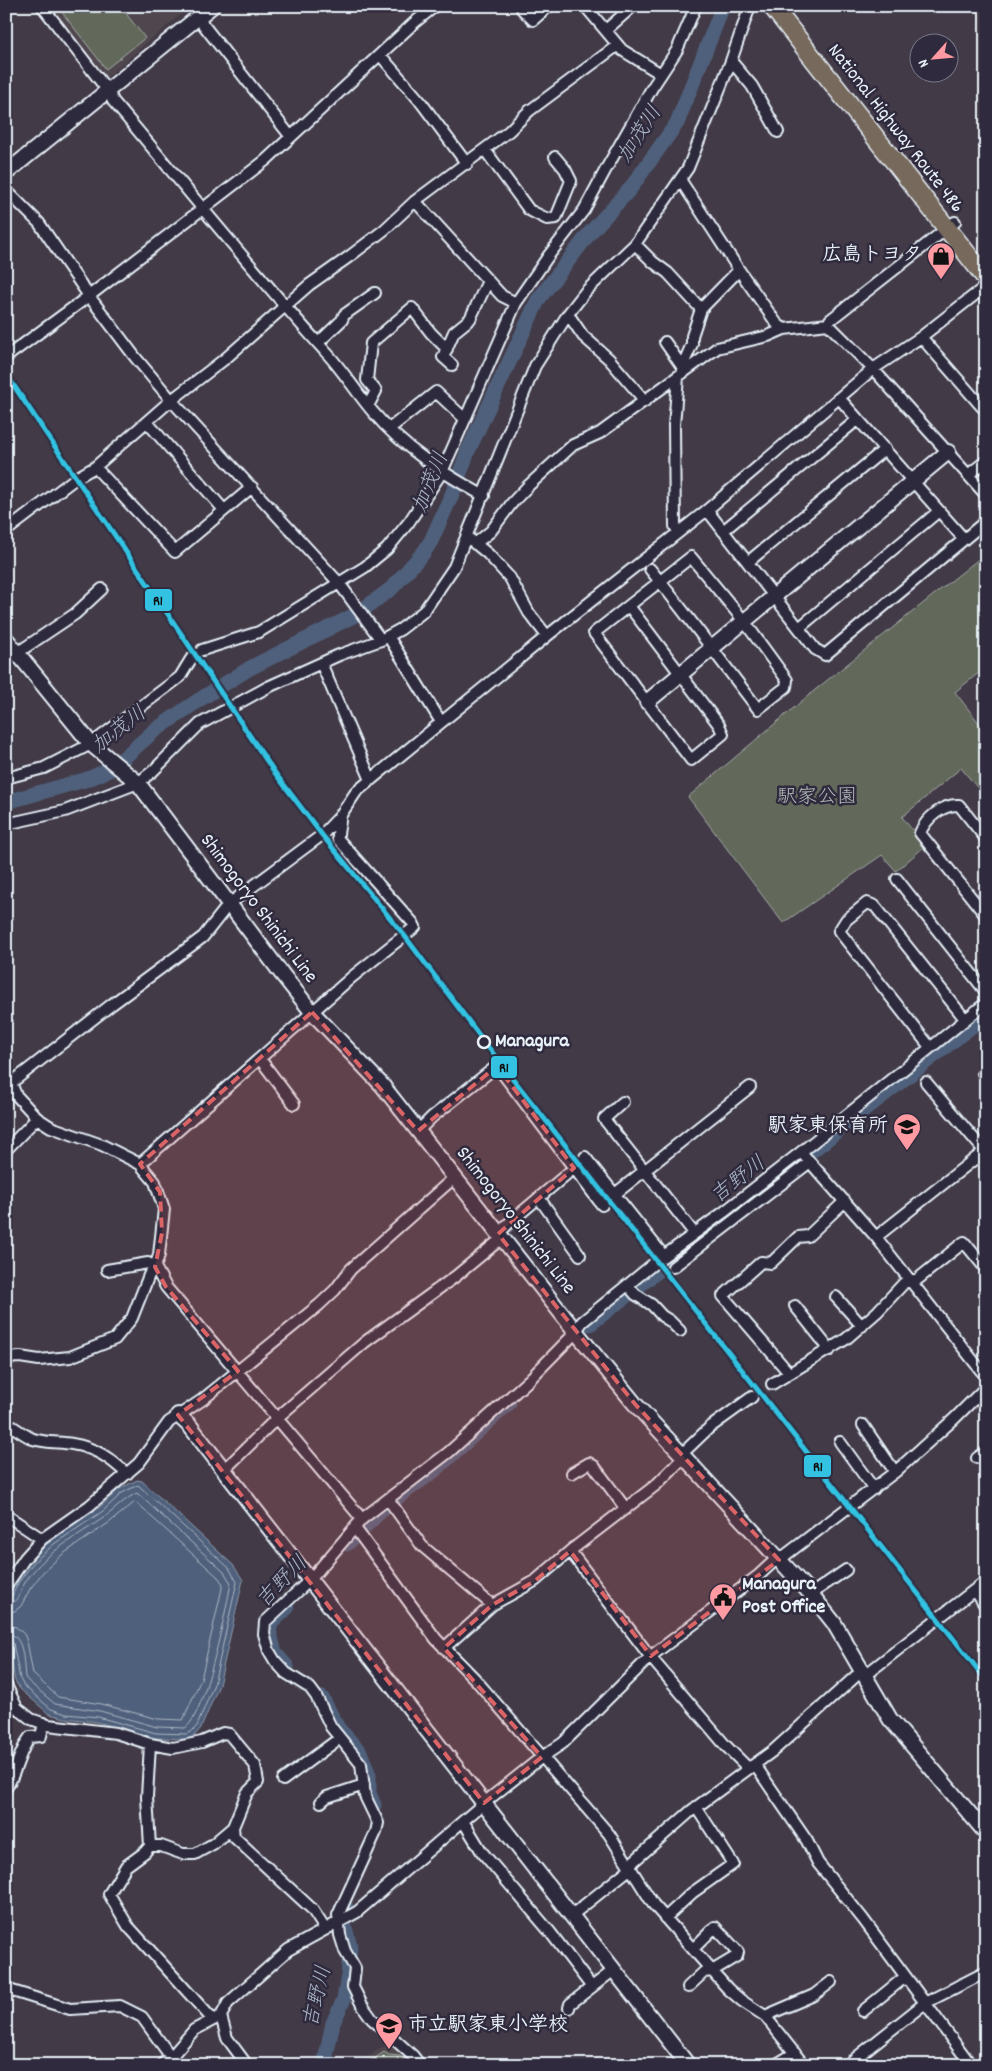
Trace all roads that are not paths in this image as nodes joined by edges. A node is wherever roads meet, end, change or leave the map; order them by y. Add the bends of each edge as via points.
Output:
1 (42, 6) edge
2 (212, 6) edge
3 (435, 6) edge
4 (549, 6) edge
5 (585, 6) edge
6 (633, 6) edge
7 (696, 6) edge
8 (750, 6) edge
9 (772, 6) edge
10 (786, 6) edge
11 (522, 9) dead end
12 (198, 18) junction
13 (606, 30) junction
14 (618, 45) junction
15 (380, 55) junction
16 (731, 61) junction
17 (661, 74) junction
18 (108, 91) junction
19 (778, 132) dead end
20 (291, 137) junction
21 (485, 150) junction
22 (554, 157) dead end
23 (467, 164) junction
24 (6, 173) edge
25 (681, 181) junction
26 (6, 190) edge
27 (416, 201) junction
28 (203, 208) junction
29 (556, 218) junction
30 (951, 225) junction
31 (569, 230) junction
32 (635, 244) junction
33 (986, 261) edge
34 (739, 270) junction
35 (986, 278) edge
36 (488, 281) junction
37 (986, 286) edge
38 (374, 293) dead end
39 (89, 296) junction
40 (516, 303) junction
41 (286, 307) junction
42 (701, 309) junction
43 (568, 314) junction
44 (828, 324) junction
45 (784, 329) junction
46 (921, 337) junction
47 (665, 342) dead end
48 (318, 343) junction
49 (447, 349) junction
50 (6, 357) edge
51 (452, 366) dead end
52 (874, 369) junction
53 (682, 372) junction
54 (840, 399) junction
55 (172, 401) junction
56 (645, 401) junction
57 (368, 406) junction
58 (982, 407) dead end
59 (465, 419) junction
60 (858, 420) junction
61 (147, 422) junction
62 (389, 429) junction
63 (885, 449) junction
64 (948, 452) junction
65 (986, 461) edge
66 (95, 467) junction
67 (442, 472) junction
68 (968, 475) junction
69 (913, 481) junction
70 (252, 487) junction
71 (986, 495) edge
72 (484, 496) junction
73 (224, 510) junction
74 (707, 510) junction
75 (939, 510) junction
76 (986, 521) edge
77 (6, 530) edge
78 (723, 530) junction
79 (678, 532) junction
80 (467, 536) junction
81 (964, 540) junction
82 (475, 544) junction
83 (748, 562) junction
84 (650, 569) dead end
85 (660, 581) junction
86 (340, 585) junction
87 (102, 589) dead end
88 (774, 596) junction
89 (629, 606) junction
90 (744, 621) junction
91 (799, 628) junction
92 (547, 636) junction
93 (384, 638) junction
94 (6, 639) edge
95 (711, 648) junction
96 (202, 650) dead end
97 (17, 653) junction
98 (191, 659) dead end
99 (320, 663) junction
100 (681, 673) junction
101 (647, 702) junction
102 (441, 722) junction
103 (94, 746) junction
104 (6, 778) edge
105 (134, 780) junction
106 (371, 780) junction
107 (340, 816) junction
108 (6, 824) edge
109 (986, 839) edge
110 (897, 879) dead end
111 (229, 904) junction
112 (986, 916) edge
113 (986, 992) edge
114 (986, 1003) edge
115 (312, 1012) junction
116 (965, 1018) junction
117 (930, 1047) junction
118 (260, 1059) junction
119 (9, 1080) edge
120 (926, 1082) dead end
121 (750, 1087) dead end
122 (623, 1102) dead end
123 (294, 1104) dead end
124 (37, 1118) junction
125 (418, 1130) junction
126 (6, 1150) edge
127 (985, 1151) edge
128 (801, 1152) junction
129 (585, 1157) dead end
130 (810, 1162) junction
131 (140, 1164) junction
132 (574, 1168) junction
133 (645, 1170) junction
134 (455, 1177) junction
135 (615, 1194) junction
136 (539, 1198) junction
137 (845, 1201) junction
138 (602, 1205) dead end
139 (724, 1212) junction
140 (732, 1222) junction
141 (694, 1233) junction
142 (500, 1236) junction
143 (876, 1237) junction
144 (580, 1255) dead end
145 (664, 1256) junction
146 (155, 1267) junction
147 (673, 1267) dead end
148 (986, 1269) edge
149 (107, 1270) dead end
150 (911, 1281) junction
151 (631, 1289) junction
152 (836, 1297) dead end
153 (795, 1306) dead end
154 (862, 1326) junction
155 (680, 1331) dead end
156 (576, 1332) junction
157 (830, 1350) junction
158 (6, 1358) edge
159 (238, 1371) junction
160 (789, 1373) junction
161 (986, 1377) edge
162 (772, 1384) dead end
163 (986, 1387) edge
164 (752, 1397) dead end
165 (178, 1416) junction
166 (277, 1418) junction
167 (6, 1422) edge
168 (863, 1425) dead end
169 (840, 1442) dead end
170 (683, 1456) junction
171 (224, 1470) junction
172 (896, 1472) junction
173 (572, 1473) dead end
174 (127, 1474) junction
175 (874, 1489) junction
176 (388, 1499) junction
177 (626, 1509) junction
178 (6, 1515) edge
179 (362, 1519) junction
180 (354, 1528) junction
181 (42, 1540) junction
182 (570, 1551) junction
183 (779, 1560) junction
184 (846, 1570) dead end
185 (986, 1581) edge
186 (314, 1585) junction
187 (6, 1586) edge
188 (974, 1590) junction
189 (811, 1594) junction
190 (492, 1605) junction
191 (986, 1607) edge
192 (444, 1648) junction
193 (651, 1656) junction
194 (863, 1674) junction
195 (6, 1685) edge
196 (44, 1723) junction
197 (340, 1738) junction
198 (150, 1744) junction
199 (542, 1756) junction
200 (751, 1767) junction
201 (283, 1780) dead end
202 (364, 1785) junction
203 (6, 1788) edge
204 (321, 1802) dead end
205 (484, 1803) junction
206 (696, 1807) junction
207 (462, 1821) junction
208 (233, 1827) junction
209 (986, 1833) edge
210 (150, 1846) junction
211 (629, 1868) junction
212 (572, 1915) junction
213 (665, 1918) junction
214 (342, 1919) junction
215 (325, 1929) junction
216 (692, 1949) junction
217 (614, 1970) junction
218 (712, 1971) junction
219 (986, 1972) edge
220 (905, 1977) junction
221 (831, 1982) dead end
222 (591, 1986) junction
223 (688, 1988) dead end
224 (6, 1989) edge
225 (925, 2004) junction
226 (569, 2008) dead end
227 (863, 2011) dead end
228 (765, 2016) junction
229 (217, 2018) junction
230 (795, 2053) junction
231 (171, 2057) junction
232 (161, 2065) edge
233 (247, 2065) edge
234 (420, 2065) edge
235 (688, 2065) edge
236 (775, 2065) edge
237 (804, 2065) edge
238 (847, 2065) edge
239 (972, 2065) edge

1 - 18 street
2 - 12 main road
3 - 15 street
4 - 11 street via 533,20
5 - 13 street
6 - 13 street
7 - 17 street via 677,50
8 - 16 street
9 - 30 highway, National Highway Route 486
10 - 30 highway, National Highway Route 486
12 - 18 main road
12 - 20 street
13 - 14 street
14 - 17 street
14 - 21 street via 529,111
15 - 20 street
15 - 23 street via 420,101
16 - 19 street via 752,86
16 - 25 street
17 - 31 street via 584,210
18 - 24 main road
18 - 28 street
20 - 28 street
21 - 23 street
21 - 29 street via 528,210 547,219
22 - 29 street via 571,181
23 - 27 street
25 - 32 street
25 - 34 street
26 - 39 street via 39,224
27 - 36 street
27 - 41 street via 384,230 309,285
28 - 39 street
28 - 41 street
29 - 31 street
30 - 33 highway, National Highway Route 486
30 - 35 highway, National Highway Route 486
30 - 44 street
31 - 40 street
32 - 42 street
32 - 43 street via 586,291
34 - 42 street
34 - 45 street via 777,324
36 - 40 street via 502,296
36 - 49 street via 470,319 454,332
37 - 46 street
38 - 48 street via 344,315
39 - 50 street
39 - 55 street
40 - 59 street
41 - 48 street
41 - 55 street
42 - 53 street
43 - 56 street via 583,336 609,359
43 - 72 street via 535,366
44 - 45 street
44 - 52 street
45 - 53 street via 717,348
46 - 52 street
46 - 58 street
47 - 53 street
48 - 57 street
49 - 51 street via 443,357
49 - 57 street via 412,308 371,343 367,380 376,391
52 - 54 street
52 - 64 street
53 - 56 street
53 - 79 street via 674,434 675,526
54 - 60 street
54 - 74 street
55 - 61 street
55 - 70 street
56 - 82 street via 600,433 574,445 528,486 492,531
57 - 62 street
59 - 62 street via 436,392
59 - 67 street
60 - 63 street
60 - 78 street
61 - 66 street
61 - 73 street
62 - 67 street via 404,445
63 - 69 street
63 - 83 street
64 - 68 street
64 - 69 main road
65 - 68 street
66 - 73 street via 175,552
66 - 77 street
67 - 72 street
67 - 86 street via 387,549
68 - 71 street
69 - 75 street
69 - 88 main road
70 - 73 street
70 - 86 street
72 - 80 street
74 - 78 street
74 - 79 street
75 - 81 street
75 - 91 street
76 - 81 street
78 - 83 street
79 - 92 street
80 - 82 street
80 - 93 street via 454,567 424,610
81 - 91 street via 825,654 815,649
82 - 92 street via 510,578 529,613
83 - 88 street
84 - 85 street
85 - 89 street
85 - 90 street via 691,557
85 - 95 street
86 - 93 street
86 - 96 street via 259,632
87 - 97 street via 75,614
88 - 90 main road
88 - 91 street
89 - 100 street
89 - 101 street via 594,633
90 - 95 main road
90 - 95 street via 787,680 786,687 758,709
92 - 102 street
93 - 99 street
93 - 102 street
94 - 97 main road, Shimogoryo Shinichi Line
95 - 100 main road
97 - 103 main road, Shimogoryo Shinichi Line
98 - 103 street via 180,677
99 - 105 street via 200,724 153,771
99 - 106 street
100 - 101 main road
100 - 101 street via 723,734 691,760
102 - 106 street
103 - 104 street via 44,768
103 - 105 main road, Shimogoryo Shinichi Line
105 - 108 street via 65,810
105 - 111 main road, Shimogoryo Shinichi Line
106 - 107 street via 356,792
107 - 111 street via 322,835
107 - 115 street via 338,839 415,927
109 - 112 street via 959,805 950,804 924,822 920,833
110 - 113 street
111 - 115 main road, Shimogoryo Shinichi Line
111 - 119 street via 203,937
114 - 116 street
115 - 118 street
115 - 125 main road, Shimogoryo Shinichi Line via 382,1085
116 - 117 street
116 - 117 street via 875,906 867,903 846,920 839,930
117 - 128 street
118 - 123 street
118 - 131 street
119 - 124 street via 16,1095
120 - 127 street
121 - 133 street
122 - 133 street via 604,1119
124 - 126 street
124 - 131 street via 51,1127 102,1145
125 - 132 street via 497,1066
125 - 134 main road, Shimogoryo Shinichi Line
127 - 143 street
128 - 130 street
128 - 139 street
129 - 135 street
130 - 137 street
130 - 140 street
131 - 146 street via 155,1182 164,1210
132 - 136 street
132 - 138 street
133 - 135 street
133 - 141 street
134 - 142 main road, Shimogoryo Shinichi Line
134 - 159 street via 351,1268 319,1305
135 - 145 street
136 - 142 street via 508,1222
136 - 144 street
137 - 143 street
137 - 160 street via 808,1236 798,1237 771,1263 761,1262 723,1296
139 - 140 street
139 - 141 street
140 - 147 street
141 - 145 street
142 - 156 main road, Shimogoryo Shinichi Line
142 - 166 street via 456,1276 365,1342
143 - 150 street
145 - 151 street
146 - 149 street via 148,1263
146 - 158 street via 132,1318 115,1338 70,1357 39,1360
146 - 159 street via 166,1287
148 - 150 street via 964,1242 918,1279
150 - 154 street via 904,1284
150 - 161 street
151 - 155 street
151 - 156 street via 582,1322
152 - 154 street
153 - 157 street
154 - 157 street
156 - 170 main road, Shimogoryo Shinichi Line
156 - 176 street via 530,1379 449,1452
157 - 160 street
159 - 165 street
159 - 166 street
160 - 162 street
163 - 172 street
164 - 170 street via 710,1428
165 - 171 main road via 190,1426
165 - 174 street
166 - 171 street
166 - 179 street
167 - 174 street via 32,1438 92,1450 110,1458
168 - 172 street
169 - 175 street
170 - 177 street via 656,1485
170 - 183 main road, Shimogoryo Shinichi Line
171 - 186 main road
172 - 175 street
173 - 177 street via 589,1463 594,1466
174 - 181 street
175 - 183 street
176 - 179 street
176 - 190 street via 422,1546
177 - 182 street
178 - 181 street
179 - 180 street
180 - 186 street
180 - 192 street
181 - 187 street
182 - 190 street via 535,1581
182 - 193 street
183 - 189 main road, Shimogoryo Shinichi Line
183 - 193 street
184 - 189 street
185 - 188 street
186 - 197 street via 265,1622 264,1634 275,1661 286,1673 310,1688
186 - 205 main road
188 - 191 street
188 - 194 street
189 - 194 main road, Shimogoryo Shinichi Line via 834,1623
190 - 192 street
192 - 199 street
193 - 199 street via 563,1743
193 - 200 street via 725,1745
194 - 200 street via 856,1676
194 - 209 main road, Shimogoryo Shinichi Line via 890,1719
195 - 196 street via 17,1708 31,1719
196 - 198 street via 116,1733
196 - 203 street via 41,1736 30,1737 24,1744 12,1780
197 - 201 street
197 - 202 street via 362,1764
198 - 208 street via 173,1748 229,1734 255,1766 258,1782 247,1793
198 - 210 street via 147,1798
199 - 205 street
199 - 211 street via 609,1834
200 - 206 street
200 - 220 street via 757,1768 807,1841 818,1863
202 - 204 street
202 - 214 street via 365,1796 378,1823 338,1915
205 - 207 street
205 - 212 main road
206 - 211 street via 634,1860
206 - 213 street via 733,1864 692,1893
207 - 214 street via 357,1912
207 - 222 street via 482,1852
208 - 210 street via 195,1854
208 - 215 street via 234,1837 312,1908
210 - 229 street via 126,1866 109,1894 128,1926
211 - 212 street
211 - 213 street
212 - 217 main road
213 - 216 street
214 - 215 street
214 - 234 street via 345,1951 355,1968 353,1987 362,2005
215 - 229 street via 288,1950 228,2003
216 - 218 street
216 - 218 street via 715,1927 738,1952 737,1956
217 - 222 street
217 - 235 main road
218 - 223 street via 704,1972
218 - 228 street via 742,2001
219 - 225 street
220 - 225 street
220 - 227 street
221 - 228 street via 814,1996
222 - 226 street
224 - 231 street via 70,2009 120,2006 142,2017
225 - 238 street
225 - 239 street
228 - 230 street
229 - 231 street via 194,2030
229 - 233 street
230 - 236 street
230 - 237 street
231 - 232 street

